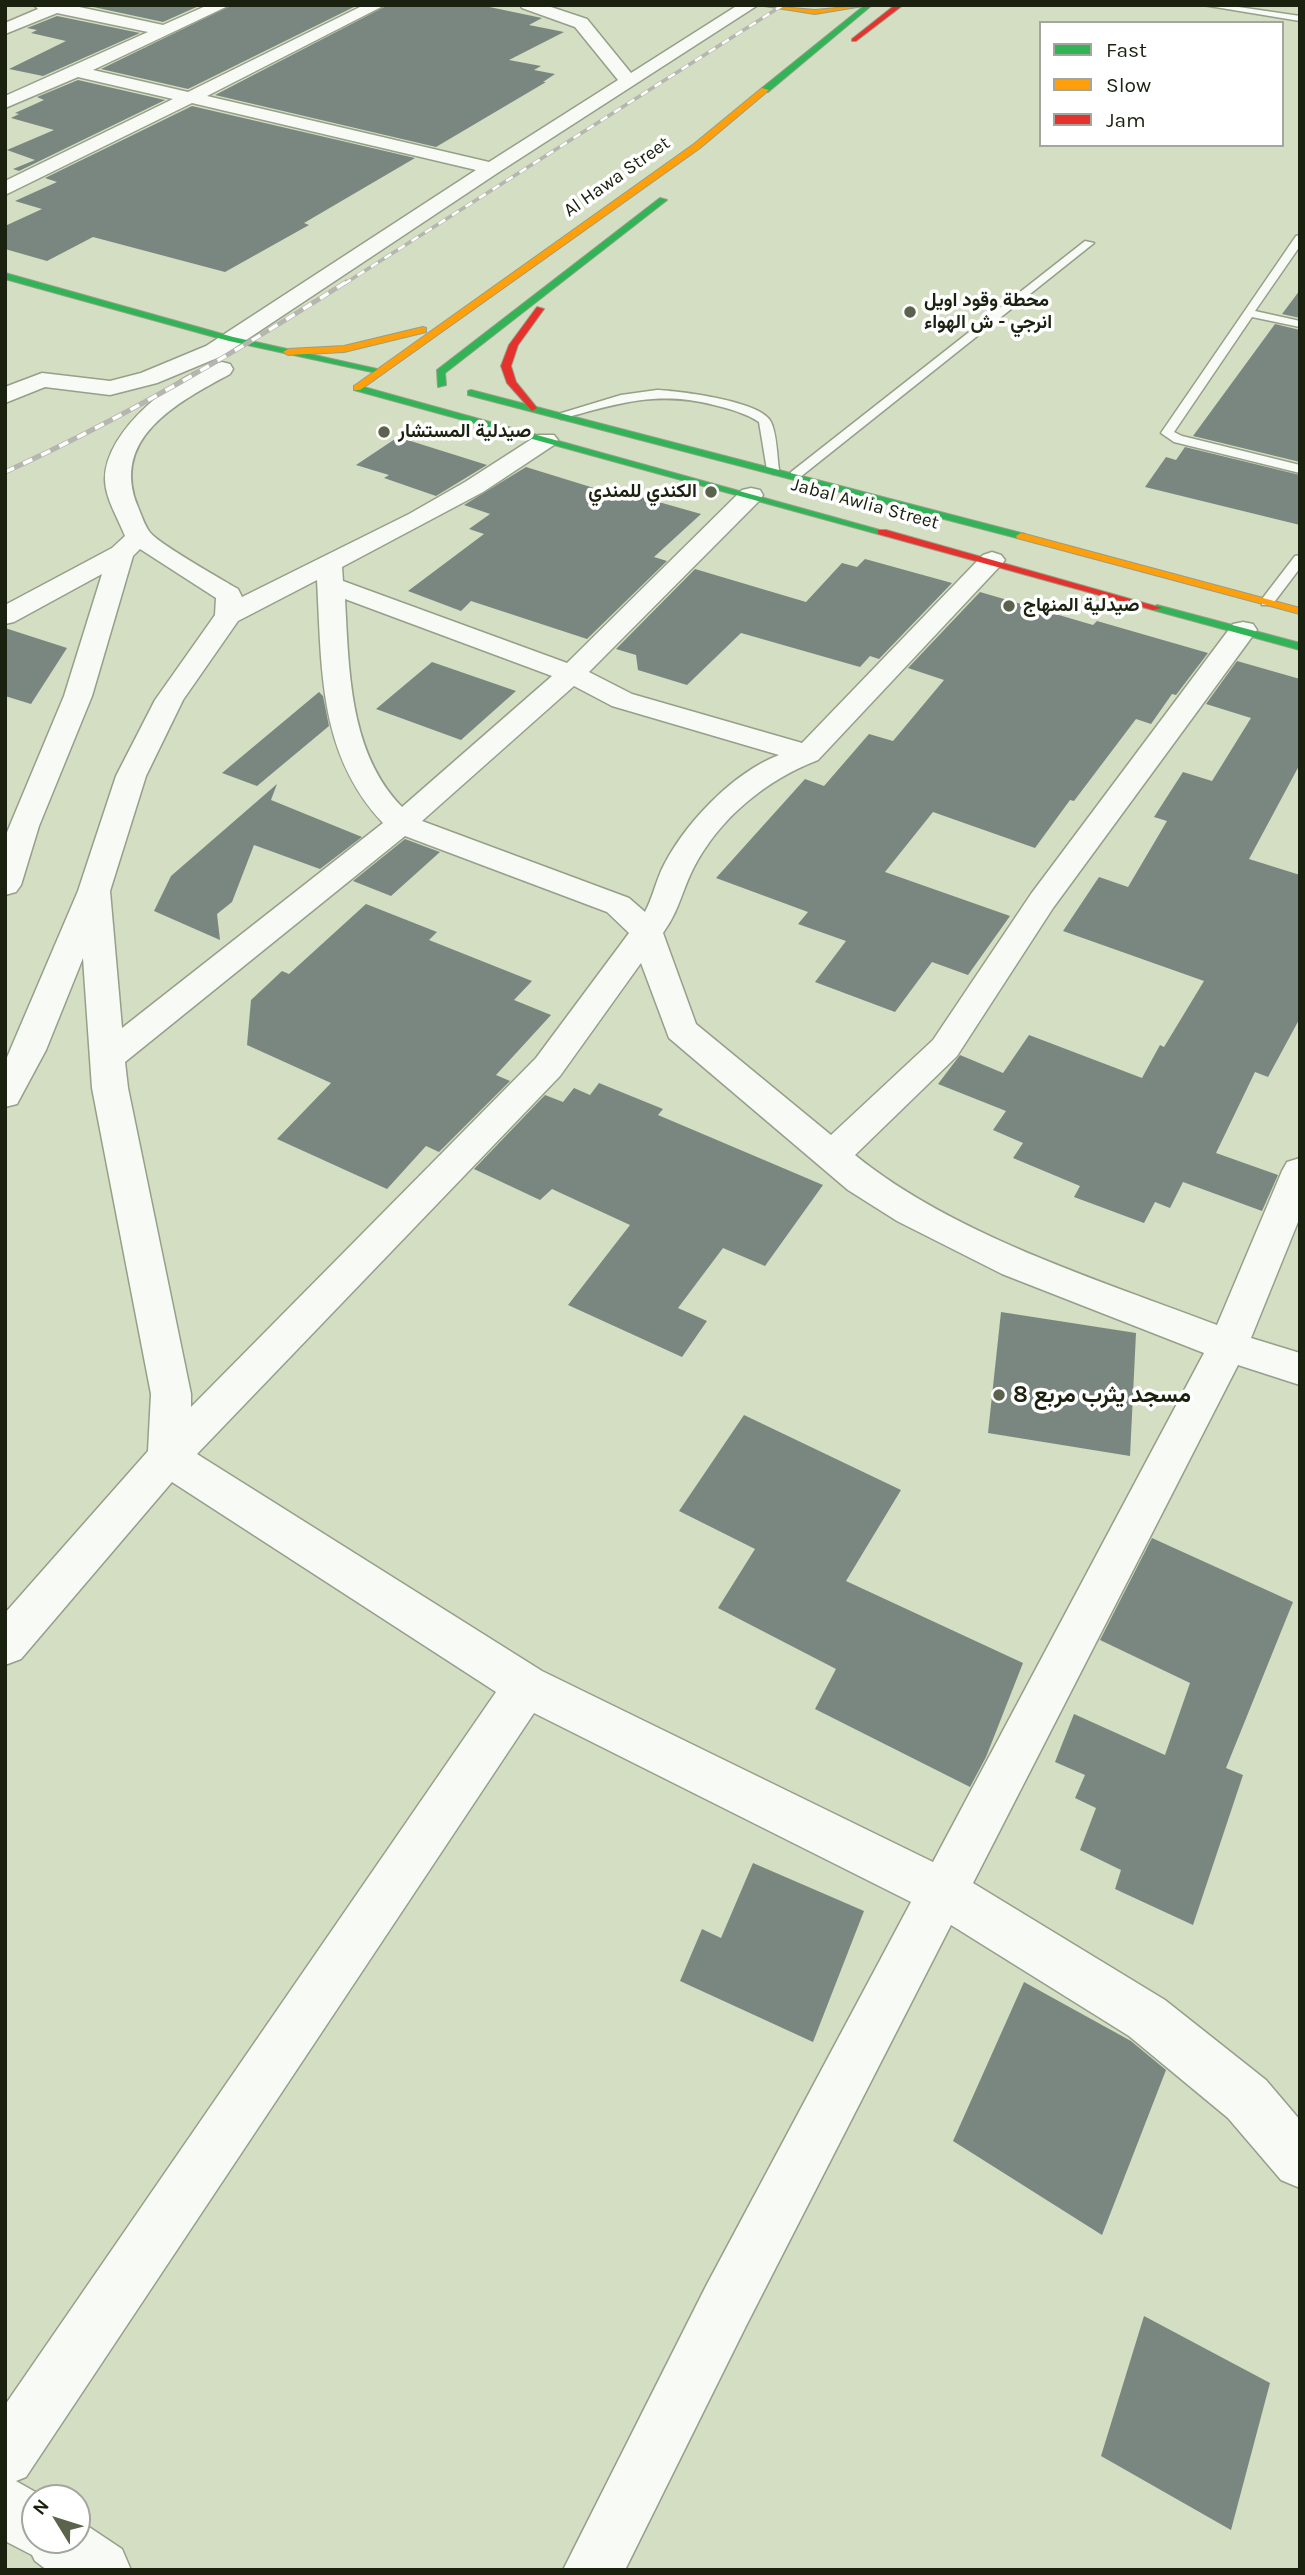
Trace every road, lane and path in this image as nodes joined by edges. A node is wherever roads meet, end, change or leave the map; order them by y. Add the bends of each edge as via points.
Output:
1 (222, 5) edge
2 (377, 5) edge
3 (528, 5) edge
4 (750, 5) edge
5 (867, 5) edge
6 (901, 5) edge
7 (1207, 5) edge
8 (53, 6) edge
9 (770, 7) edge
10 (1300, 19) edge
11 (5, 29) edge
12 (166, 31) junction
13 (830, 36) junction
14 (841, 51) dead end
15 (76, 71) junction
16 (629, 82) junction
17 (189, 96) junction
18 (5, 103) edge
19 (492, 168) junction
20 (677, 188) dead end
21 (5, 189) edge
22 (1300, 238) edge
23 (1089, 243) dead end
24 (5, 276) edge
25 (559, 282) junction
26 (5, 292) edge
27 (1248, 313) junction
28 (1300, 324) edge
29 (445, 325) junction
30 (230, 349) junction
31 (288, 352) junction
32 (15, 368) dead end
33 (381, 371) junction
34 (405, 377) dead end
35 (42, 380) junction
36 (435, 384) junction
37 (352, 386) joint
38 (5, 396) edge
39 (412, 403) junction
40 (532, 408) junction
41 (561, 415) junction
42 (546, 440) junction
43 (1300, 469) edge
44 (773, 470) junction
45 (795, 475) junction
46 (751, 495) junction
47 (130, 545) junction
48 (1300, 559) edge
49 (992, 560) junction
50 (330, 575) junction
51 (1267, 602) junction
52 (1300, 611) edge
53 (228, 615) junction
54 (5, 616) edge
55 (1243, 630) junction
56 (1300, 646) edge
57 (570, 674) junction
58 (808, 754) junction
59 (401, 824) junction
60 (5, 885) edge
61 (94, 891) junction
62 (646, 931) junction
63 (108, 1057) junction
64 (5, 1095) edge
65 (831, 1156) junction
66 (1300, 1171) edge
67 (1228, 1346) junction
68 (1300, 1369) edge
69 (168, 1457) junction
70 (5, 1645) edge
71 (526, 1686) junction
72 (943, 1892) junction
73 (1300, 2161) edge
74 (5, 2456) edge
75 (5, 2506) edge
76 (21, 2517) edge
77 (77, 2554) edge
78 (101, 2570) edge
79 (593, 2570) edge

1 - 12 street
2 - 17 street
3 - 16 street via 581,23
4 - 16 street
5 - 9 main road via 824,12
5 - 13 main road, Al Hawa Street
6 - 14 main road
7 - 10 lane
8 - 11 street
8 - 12 street
9 - 13 main road via 811,21
12 - 15 street
13 - 29 main road, Al Hawa Street via 697,146
15 - 17 street
15 - 18 street
16 - 19 street
17 - 19 street
17 - 21 street
19 - 30 street
20 - 25 main road, Al Hawa Street
22 - 27 lane
23 - 45 lane
24 - 30 main road
25 - 36 main road, Al Hawa Street via 440,372
25 - 40 main road via 509,353 506,365 510,380
26 - 30 main road
27 - 28 lane
27 - 43 lane via 1167,433
29 - 31 main road via 352,348
29 - 33 main road, Al Hawa Street
30 - 31 main road
30 - 35 street via 110,387
30 - 47 street via 137,428 121,452 117,482
31 - 33 main road
32 - 35 street
33 - 34 main road
33 - 37 main road, Al Hawa Street
35 - 38 street
36 - 39 main road
36 - 40 main road, Jabal Awlia Street
37 - 39 main road, Jabal Awlia Street
39 - 42 main road, Jabal Awlia Street
40 - 41 main road, Jabal Awlia Street
41 - 44 main road, Jabal Awlia Street
41 - 44 lane via 648,392 691,394 754,412 765,421
42 - 46 main road, Jabal Awlia Street
42 - 50 street
44 - 45 main road, Jabal Awlia Street
45 - 51 main road, Jabal Awlia Street
46 - 49 main road, Jabal Awlia Street
46 - 57 street
47 - 53 street via 229,595
47 - 54 street
47 - 60 street
48 - 51 lane
49 - 55 main road, Jabal Awlia Street
49 - 58 street
50 - 53 street
50 - 57 street
50 - 59 street via 340,710 362,777 374,798
51 - 52 main road, Jabal Awlia Street
53 - 61 street via 169,700 131,776
55 - 56 main road, Jabal Awlia Street
55 - 65 street via 1042,901 944,1048
57 - 58 street via 622,700
57 - 59 street
58 - 62 street via 779,765 731,799 702,830 677,870 662,911
59 - 62 street via 618,905
59 - 63 street
61 - 63 street
61 - 64 street via 29,1050
62 - 65 street via 681,1030
62 - 69 street via 548,1067
63 - 69 street via 110,1088 172,1394
65 - 67 street via 910,1211 1015,1264
66 - 67 street
67 - 68 street
67 - 72 street
69 - 70 street
69 - 71 street
71 - 72 street
71 - 74 street
72 - 73 street via 1147,2018 1247,2099
72 - 79 street
75 - 76 street
77 - 78 street

